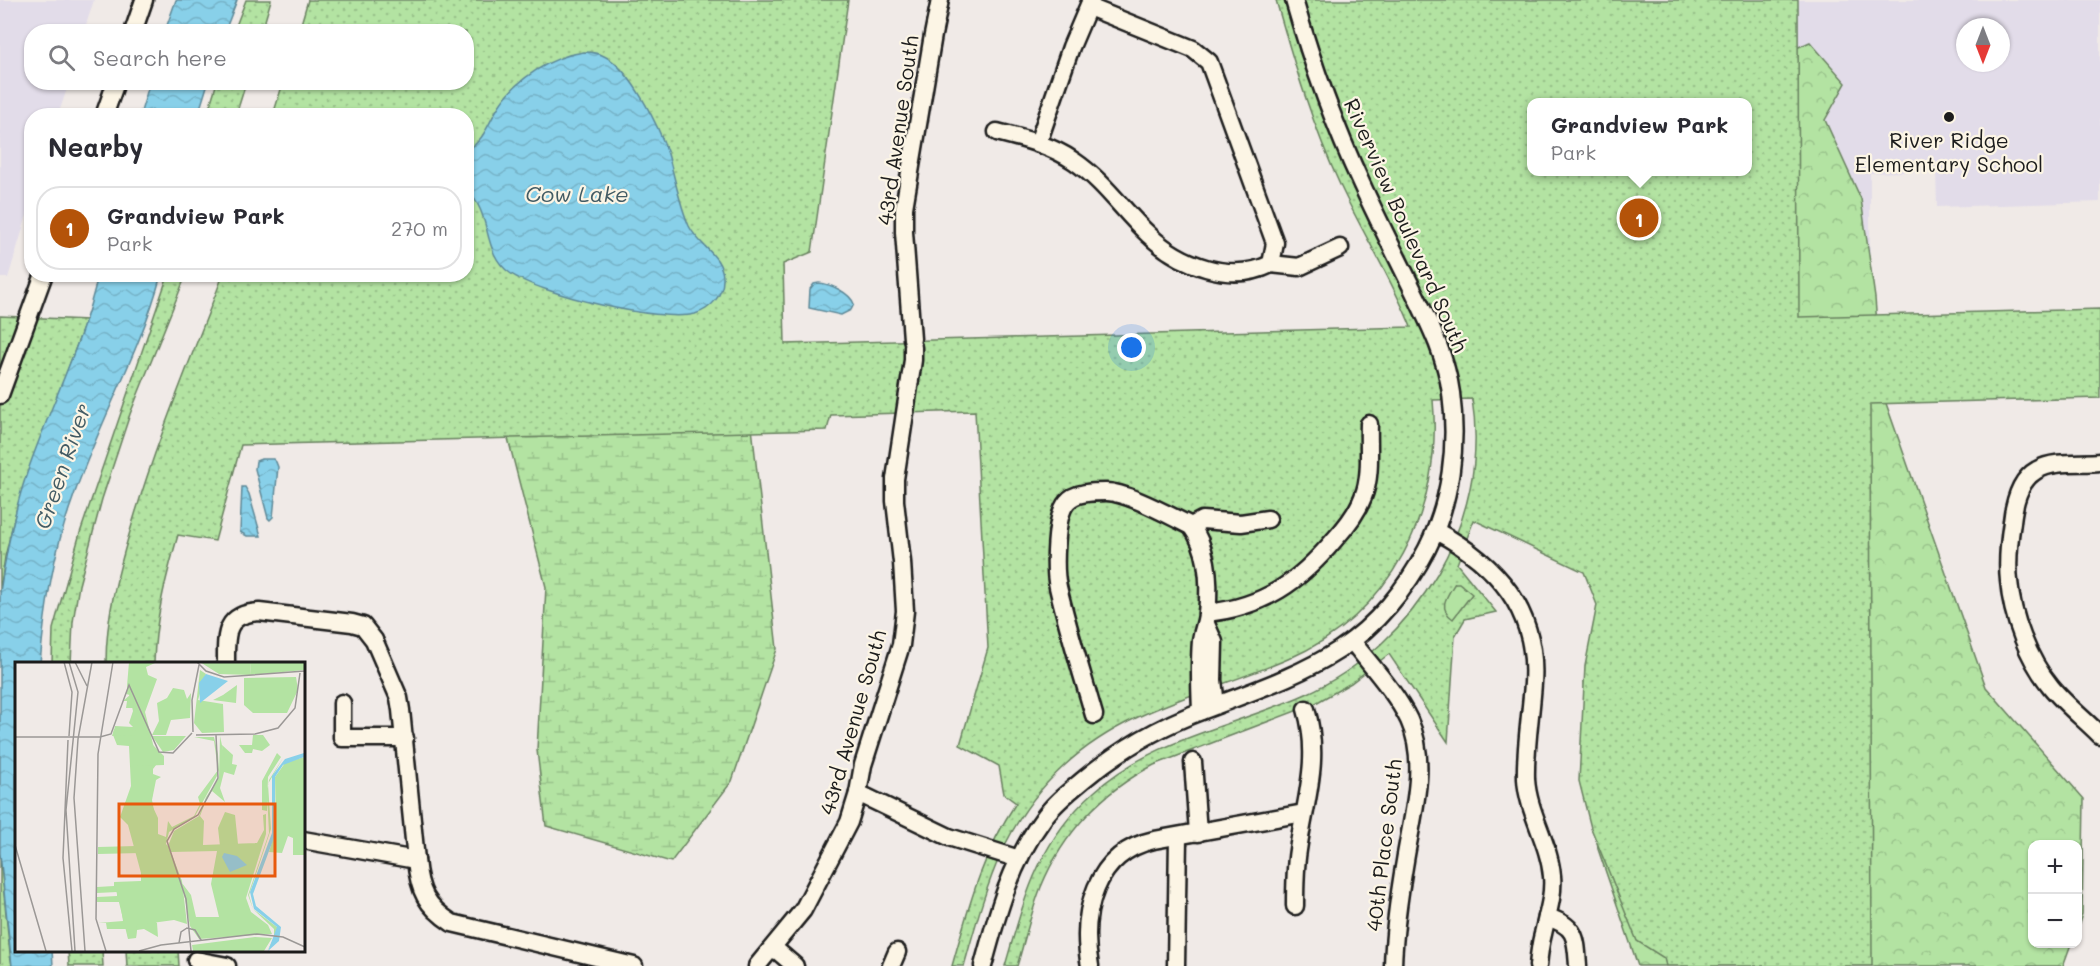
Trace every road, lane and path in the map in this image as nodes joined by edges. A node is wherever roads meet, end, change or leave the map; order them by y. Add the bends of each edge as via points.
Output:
1 (144, 0) edge
2 (940, 0) edge
3 (1294, 0) edge
4 (1090, 3) edge
5 (136, 24) edge
6 (113, 90) edge
7 (107, 108) edge
8 (997, 132) dead end
9 (1038, 143) junction
10 (1340, 248) dead end
11 (1271, 264) junction
12 (41, 282) edge
13 (0, 395) edge
14 (1369, 424) dead end
15 (2100, 462) edge
16 (1268, 519) dead end
17 (1191, 526) junction
18 (1436, 531) junction
19 (1207, 619) junction
20 (1352, 641) junction
21 (226, 662) edge
22 (342, 703) dead end
23 (1209, 708) junction
24 (1306, 709) dead end
25 (1094, 716) dead end
26 (2100, 735) edge
27 (405, 738) junction
28 (1193, 762) dead end
29 (858, 793) junction
30 (1304, 813) junction
31 (1198, 833) junction
32 (1178, 837) junction
33 (304, 840) edge
34 (1019, 859) junction
35 (416, 860) junction
36 (1295, 906) dead end
37 (1547, 917) junction
38 (774, 948) junction
39 (196, 960) dead end
40 (610, 963) edge
41 (227, 966) edge
42 (634, 966) edge
43 (757, 966) edge
44 (795, 966) edge
45 (983, 966) edge
46 (1090, 966) edge
47 (1176, 966) edge
48 (1393, 966) edge
49 (1538, 966) edge
50 (1578, 966) edge

1 - 5 street
2 - 29 street, 43rd Avenue South via 904,208 914,360 895,479 904,626
3 - 18 street, Riverview Boulevard South via 1337,129 1427,320 1448,375 1453,412 1452,456 1446,499
4 - 9 street
4 - 11 street via 1192,49 1209,62 1275,243
6 - 7 street
8 - 9 street
9 - 11 street via 1056,149 1103,183 1150,237 1181,257 1227,273 1260,270
10 - 11 street via 1299,267
12 - 13 street
14 - 19 street via 1364,496 1335,539 1307,571 1284,588
15 - 26 street via 2050,465 2028,477 2017,494 2008,580 2033,659 2051,687
16 - 17 street via 1241,523 1202,520
17 - 19 street via 1200,539 1207,572
17 - 25 street via 1120,494 1107,492 1079,494 1060,510 1057,584
18 - 20 street, Riverview Boulevard South via 1405,585
18 - 37 street via 1467,549 1499,578 1517,601 1530,635 1533,680 1526,780 1552,876
19 - 23 street via 1201,639 1200,679
20 - 23 street, Riverview Boulevard South via 1281,681
20 - 48 street, 40th Place South via 1409,720 1417,755
21 - 27 street via 231,623 248,613 363,626 374,640 399,698
22 - 27 street via 342,738
23 - 34 street, Riverview Boulevard South via 1165,727 1107,761 1043,817
24 - 30 street via 1313,760
27 - 35 street
28 - 31 street
29 - 34 street via 949,837
29 - 38 street, 43rd Avenue South via 849,822 804,910
30 - 31 street
30 - 36 street via 1296,860
31 - 32 street
32 - 46 street via 1141,843 1114,861 1101,876 1086,931
32 - 47 street
33 - 35 street
34 - 45 street, Riverview Boulevard South via 1006,886
35 - 40 street via 425,897 436,912 452,923
37 - 49 street
37 - 50 street via 1560,921 1576,938
38 - 43 street, 43rd Avenue South
38 - 44 street
39 - 41 street
40 - 42 street

